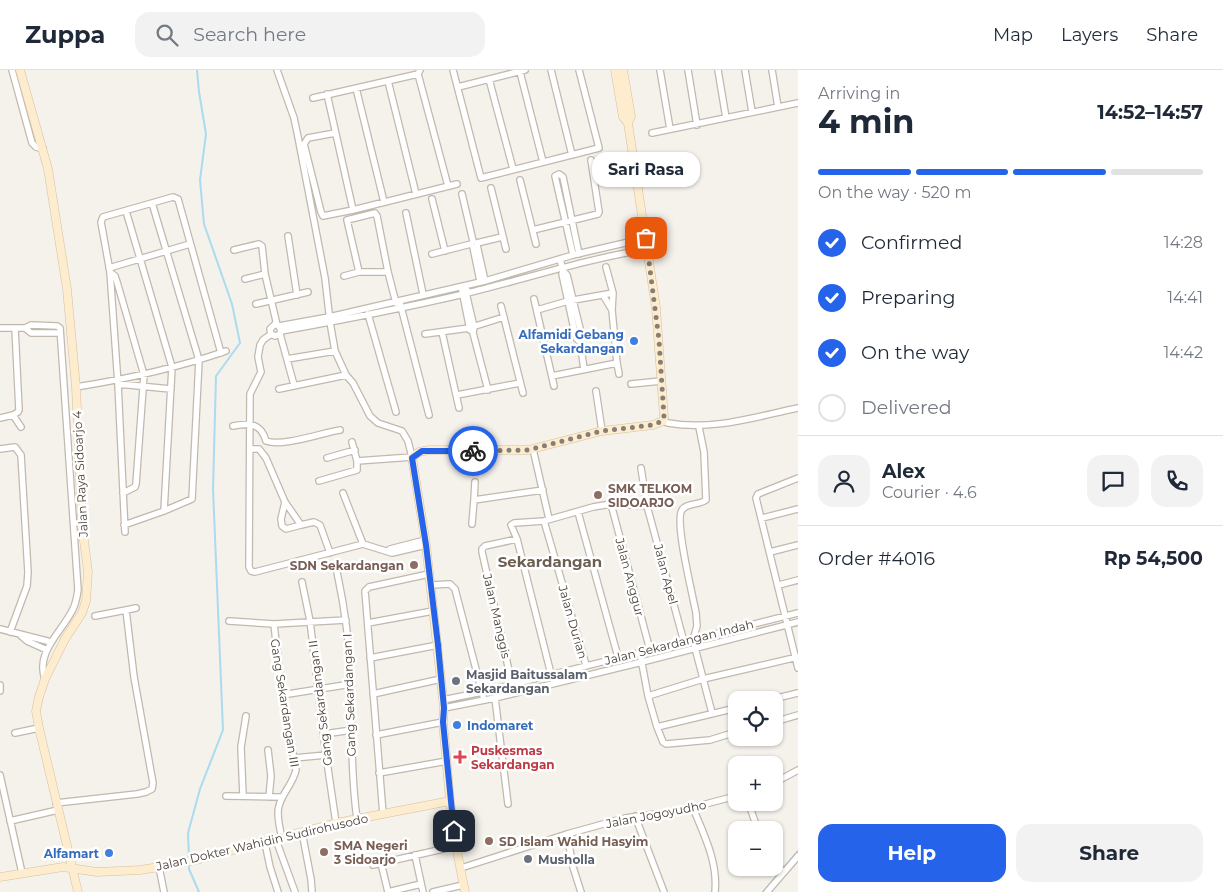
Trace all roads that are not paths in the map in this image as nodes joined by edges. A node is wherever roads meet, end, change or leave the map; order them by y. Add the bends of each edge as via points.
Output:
1 (12, 70) edge
2 (20, 70) edge
3 (276, 70) edge
4 (453, 70) edge
5 (551, 70) edge
6 (579, 70) edge
7 (616, 70) edge
8 (623, 70) edge
9 (660, 70) edge
10 (688, 70) edge
11 (718, 70) edge
12 (746, 70) edge
13 (772, 70) edge
14 (523, 71) edge
15 (419, 72) edge
16 (489, 79) junction
17 (388, 81) junction
18 (458, 87) junction
19 (356, 88) junction
20 (327, 94) junction
21 (313, 98) dead end
22 (798, 103) edge
23 (778, 106) junction
24 (752, 112) junction
25 (726, 118) junction
26 (628, 123) junction
27 (697, 125) junction
28 (670, 128) junction
29 (335, 133) junction
30 (652, 133) dead end
31 (43, 149) junction
32 (572, 155) junction
33 (592, 160) dead end
34 (543, 162) junction
35 (513, 169) junction
36 (520, 180) dead end
37 (457, 184) dead end
38 (448, 186) junction
39 (491, 188) dead end
40 (416, 194) junction
41 (462, 194) dead end
42 (432, 200) dead end
43 (384, 202) junction
44 (152, 203) junction
45 (353, 210) junction
46 (126, 211) junction
47 (406, 213) dead end
48 (568, 220) junction
49 (533, 230) junction
50 (288, 236) dead end
51 (502, 237) junction
52 (646, 238) junction
53 (190, 244) junction
54 (474, 244) junction
55 (536, 244) dead end
56 (620, 244) junction
57 (506, 249) dead end
58 (648, 249) junction
59 (234, 250) dead end
60 (165, 251) junction
61 (445, 251) junction
62 (622, 253) junction
63 (432, 254) dead end
64 (573, 255) junction
65 (140, 259) junction
66 (560, 259) junction
67 (571, 265) junction
68 (606, 267) dead end
69 (563, 269) junction
70 (109, 270) junction
71 (359, 272) junction
72 (388, 272) junction
73 (266, 274) junction
74 (344, 276) dead end
75 (245, 279) dead end
76 (483, 281) junction
77 (465, 285) junction
78 (308, 292) dead end
79 (613, 293) junction
80 (423, 294) junction
81 (464, 294) junction
82 (297, 295) junction
83 (603, 295) junction
84 (534, 299) dead end
85 (272, 300) junction
86 (397, 300) junction
87 (571, 301) junction
88 (256, 304) dead end
89 (501, 306) dead end
90 (399, 307) junction
91 (537, 310) junction
92 (612, 310) junction
93 (368, 314) junction
94 (504, 317) junction
95 (330, 320) junction
96 (0, 328) edge
97 (15, 328) junction
98 (280, 329) junction
99 (472, 330) junction
100 (442, 332) junction
101 (271, 334) junction
102 (425, 334) dead end
103 (336, 351) junction
104 (62, 355) junction
105 (72, 355) junction
106 (287, 359) junction
107 (198, 360) junction
108 (617, 363) junction
109 (172, 367) junction
110 (584, 369) junction
111 (619, 374) dead end
112 (144, 375) junction
113 (346, 375) junction
114 (552, 376) junction
115 (661, 381) junction
116 (118, 382) junction
117 (520, 383) junction
118 (631, 384) dead end
119 (294, 385) junction
120 (143, 386) junction
121 (554, 386) dead end
122 (76, 387) junction
123 (172, 389) junction
124 (279, 389) dead end
125 (488, 390) junction
126 (596, 391) dead end
127 (523, 393) dead end
128 (457, 395) junction
129 (459, 408) dead end
130 (798, 408) edge
131 (396, 412) dead end
132 (429, 415) dead end
133 (13, 416) junction
134 (664, 417) junction
135 (0, 418) edge
136 (250, 425) junction
137 (233, 426) dead end
138 (21, 427) dead end
139 (699, 427) junction
140 (340, 430) dead end
141 (602, 431) junction
142 (352, 442) dead end
143 (532, 449) junction
144 (0, 450) edge
145 (354, 450) junction
146 (250, 452) junction
147 (327, 458) dead end
148 (412, 458) junction
149 (357, 461) junction
150 (641, 468) dead end
151 (798, 478) edge
152 (319, 480) dead end
153 (474, 482) dead end
154 (543, 490) junction
155 (123, 492) junction
156 (343, 493) dead end
157 (474, 500) junction
158 (285, 502) junction
159 (611, 504) junction
160 (647, 506) junction
161 (798, 509) edge
162 (164, 511) junction
163 (578, 512) junction
164 (762, 518) junction
165 (546, 520) junction
166 (472, 524) dead end
167 (124, 525) junction
168 (301, 525) junction
169 (124, 532) dead end
170 (517, 539) junction
171 (425, 542) junction
172 (363, 544) junction
173 (798, 545) edge
174 (770, 552) junction
175 (330, 553) junction
176 (337, 572) dead end
177 (429, 574) junction
178 (798, 580) edge
179 (302, 582) dead end
180 (431, 585) junction
181 (778, 585) junction
182 (136, 608) dead end
183 (126, 610) junction
184 (433, 611) junction
185 (798, 613) edge
186 (95, 616) dead end
187 (786, 616) junction
188 (346, 620) junction
189 (229, 621) dead end
190 (310, 622) junction
191 (798, 622) edge
192 (368, 623) junction
193 (274, 624) junction
194 (788, 625) junction
195 (0, 629) edge
196 (10, 632) junction
197 (20, 635) junction
198 (693, 640) junction
199 (51, 642) junction
200 (684, 642) junction
201 (438, 645) junction
202 (695, 648) junction
203 (46, 650) junction
204 (650, 650) junction
205 (640, 653) junction
206 (618, 657) junction
207 (370, 658) junction
208 (797, 658) edge
209 (642, 662) junction
210 (586, 665) junction
211 (798, 668) edge
212 (558, 672) junction
213 (551, 674) junction
214 (44, 679) junction
215 (442, 679) junction
216 (703, 680) junction
217 (561, 682) junction
218 (351, 684) junction
219 (512, 684) junction
220 (0, 685) edge
221 (318, 688) junction
222 (0, 691) edge
223 (482, 692) junction
224 (373, 694) junction
225 (798, 694) edge
226 (282, 695) junction
227 (648, 696) junction
228 (783, 697) edge
229 (495, 698) junction
230 (444, 700) junction
231 (484, 700) junction
232 (444, 708) junction
233 (728, 710) edge
234 (712, 713) junction
235 (798, 715) edge
236 (246, 716) dead end
237 (783, 719) edge
238 (443, 722) junction
239 (657, 727) junction
240 (38, 728) junction
241 (352, 730) junction
242 (15, 733) dead end
243 (324, 734) junction
244 (728, 734) edge
245 (376, 736) junction
246 (268, 750) dead end
247 (326, 755) junction
248 (294, 758) junction
249 (447, 761) junction
250 (798, 770) edge
251 (379, 773) junction
252 (0, 775) edge
253 (783, 778) edge
254 (226, 796) dead end
255 (243, 796) junction
256 (270, 797) junction
257 (282, 797) junction
258 (728, 798) edge
259 (450, 802) junction
260 (508, 804) dead end
261 (57, 806) junction
262 (693, 808) junction
263 (383, 814) junction
264 (635, 816) junction
265 (357, 820) junction
266 (10, 821) junction
267 (336, 824) junction
268 (302, 832) junction
269 (567, 834) junction
270 (279, 839) junction
271 (265, 843) junction
272 (456, 846) junction
273 (415, 855) junction
274 (798, 856) edge
275 (381, 863) junction
276 (373, 865) dead end
277 (159, 867) junction
278 (72, 868) junction
279 (461, 868) junction
280 (22, 872) junction
281 (783, 872) edge
282 (780, 876) edge
283 (0, 877) edge
284 (421, 884) junction
285 (464, 888) edge
286 (78, 892) edge
287 (164, 892) edge
288 (278, 892) edge
289 (295, 892) edge
290 (312, 892) edge
291 (388, 892) edge
292 (423, 892) edge
293 (433, 892) edge
294 (581, 892) edge
295 (664, 892) edge
296 (715, 892) edge
297 (767, 892) edge

1 - 31 street via 32,143
2 - 31 street, Jalan Raya Sidoarjo 4
3 - 95 street via 294,118
4 - 18 street
5 - 32 street
6 - 32 street via 599,148
7 - 26 street via 623,117
8 - 26 street via 631,116
9 - 28 street
10 - 27 street
11 - 25 street
12 - 24 street
13 - 23 street
14 - 16 street
14 - 34 street
15 - 17 street
15 - 38 street
16 - 18 street
16 - 35 street
17 - 19 street
17 - 40 street
18 - 35 street via 480,178
19 - 20 street
19 - 43 street
20 - 21 street
20 - 29 street
22 - 23 street
23 - 24 street
24 - 25 street
25 - 27 street
26 - 52 street
27 - 28 street
28 - 30 street
29 - 45 street
29 - 45 street via 306,140 304,144 323,216
31 - 105 street, Jalan Raya Sidoarjo 4 via 66,280
32 - 34 street
33 - 48 street via 600,212
34 - 35 street
36 - 49 street
37 - 38 street
38 - 40 street
39 - 51 street
40 - 43 street
41 - 54 street
42 - 61 street
43 - 45 street
44 - 46 street
44 - 53 street via 178,199
44 - 60 street
46 - 65 street
46 - 70 street via 104,217 101,222
47 - 80 street
48 - 48 street via 555,176 559,174 563,177
48 - 49 street
48 - 64 street
49 - 55 street
50 - 82 street
51 - 54 street
51 - 57 street
52 - 56 street
52 - 58 street
53 - 60 street
53 - 107 street via 224,352
54 - 61 street
54 - 76 street
56 - 62 street
56 - 64 street
58 - 62 street
58 - 115 street
59 - 73 street via 261,245
60 - 65 street
60 - 107 street
61 - 63 street
62 - 67 street
64 - 66 street
64 - 67 street
65 - 70 street
65 - 109 street
66 - 69 street
66 - 76 street
67 - 69 street
68 - 79 street
69 - 81 street
69 - 87 street
70 - 112 street via 117,282
70 - 116 street
71 - 72 street
71 - 72 street via 347,220 375,214
71 - 74 street
72 - 86 street
73 - 75 street
73 - 85 street
76 - 77 street
77 - 80 street
77 - 81 street
78 - 82 street
79 - 83 street
79 - 92 street
80 - 86 street
81 - 90 street
81 - 99 street
82 - 85 street
83 - 87 street
83 - 92 street
84 - 91 street
85 - 88 street
85 - 98 street
86 - 90 street
86 - 95 street
87 - 91 street
87 - 110 street
89 - 94 street
90 - 93 street
90 - 132 street
91 - 114 street
92 - 108 street
93 - 95 street
93 - 131 street
94 - 99 street
94 - 117 street
95 - 98 street
95 - 103 street
96 - 97 street
97 - 104 street via 57,326 60,328
97 - 133 street via 19,410
98 - 101 street via 276,336
98 - 101 street via 270,327
98 - 106 street
99 - 100 street
99 - 125 street
100 - 102 street
100 - 128 street
101 - 136 street via 263,340 258,352 261,372 250,394
103 - 106 street
103 - 113 street
104 - 105 street
104 - 199 street via 78,590 73,609
105 - 122 street, Jalan Raya Sidoarjo 4
106 - 119 street
107 - 109 street
107 - 162 street via 192,499
108 - 110 street
108 - 111 street
109 - 112 street
109 - 123 street
110 - 114 street
112 - 116 street
112 - 120 street
113 - 119 street
113 - 148 street via 370,416 406,436
114 - 121 street
115 - 118 street
115 - 134 street
116 - 120 street
116 - 122 street
116 - 155 street
117 - 125 street
117 - 127 street
119 - 124 street
120 - 123 street
120 - 155 street via 136,484
122 - 214 street, Jalan Raya Sidoarjo 4 via 81,516 88,586 82,613
123 - 162 street
125 - 128 street
126 - 141 street
128 - 129 street
130 - 139 street
133 - 135 street
133 - 138 street
134 - 139 street via 668,423
134 - 141 street via 657,424
136 - 137 street
136 - 140 street via 259,428 269,443
136 - 146 street
139 - 198 street via 704,452 706,500 685,507 680,515 680,535 696,613
141 - 143 street
142 - 145 street
143 - 148 street via 429,450
143 - 154 street, Jalan Durian
144 - 196 street via 15,447 21,455 28,572 27,586
145 - 147 street
145 - 149 street
146 - 158 street via 261,453 266,458
146 - 175 street via 251,571
148 - 149 street
148 - 171 street
149 - 152 street via 357,470
150 - 160 street, Jalan Apel
151 - 164 street via 758,494 756,498
153 - 157 street
154 - 157 street
154 - 165 street, Jalan Durian
155 - 167 street
156 - 172 street
157 - 166 street
158 - 168 street
158 - 168 street via 282,526 286,529
159 - 160 street
159 - 163 street
159 - 204 street, Jalan Anggur
160 - 200 street, Jalan Apel
161 - 164 street
162 - 167 street
163 - 165 street
163 - 206 street
164 - 174 street
165 - 170 street via 512,524
165 - 210 street, Jalan Durian
167 - 169 street
168 - 175 street via 314,522 320,525
170 - 213 street
170 - 219 street, Jalan Manggis via 482,549
171 - 172 street via 392,553
171 - 177 street
172 - 175 street
173 - 174 street
174 - 181 street
176 - 188 street, Gang Sekardangan I
177 - 180 street
177 - 192 street via 365,590
178 - 181 street
179 - 190 street, Gang Sekardangan II
180 - 184 street
180 - 223 street via 450,584 455,589
181 - 187 street
182 - 183 street
183 - 186 street
183 - 261 street via 152,789
184 - 192 street
184 - 201 street
185 - 187 street, Jalan Sekardangan Indah
187 - 194 street
187 - 198 street, Jalan Sekardangan Indah
188 - 190 street
188 - 218 street, Gang Sekardangan I
189 - 193 street
190 - 193 street
190 - 221 street, Gang Sekardangan II
191 - 194 street, Jalan Sekardangan Indah
192 - 207 street
193 - 226 street, Gang Sekardangan III
194 - 202 street, Jalan Sekardangan Indah
194 - 208 street
195 - 196 street
196 - 197 street
197 - 199 street
197 - 203 street
198 - 200 street, Jalan Sekardangan Indah
198 - 202 street
199 - 203 street
200 - 204 street, Jalan Sekardangan Indah
201 - 207 street
201 - 215 street
202 - 209 street, Jalan Sekardangan Indah
202 - 216 street
203 - 214 street via 42,665
204 - 205 street, Jalan Sekardangan Indah
205 - 206 street, Jalan Sekardangan Indah
205 - 209 street
206 - 210 street, Jalan Sekardangan Indah
207 - 224 street
208 - 211 street
208 - 216 street
209 - 217 street, Jalan Sekardangan Indah
209 - 227 street
210 - 212 street, Jalan Sekardangan Indah
212 - 213 street, Jalan Sekardangan Indah
212 - 217 street
213 - 219 street, Jalan Sekardangan Indah
214 - 240 street, Jalan Raya Sidoarjo 4 via 36,712
215 - 224 street
215 - 230 street
216 - 227 street
216 - 234 street
217 - 229 street, Jalan Sekardangan Indah
218 - 221 street
218 - 241 street, Gang Sekardangan I
219 - 223 street, Jalan Sekardangan Indah
220 - 222 street
221 - 226 street
221 - 243 street, Gang Sekardangan II
223 - 230 street, Jalan Sekardangan Indah
223 - 231 street
224 - 245 street
225 - 228 street
226 - 248 street, Gang Sekardangan III
227 - 239 street
229 - 231 street, Jalan Sekardangan Indah
229 - 260 street
230 - 232 street
231 - 232 street, Jalan Sekardangan Indah
232 - 238 street
233 - 234 street
234 - 239 street
235 - 237 street
236 - 255 street via 240,747
238 - 245 street
238 - 249 street
239 - 244 street via 666,744 710,740
240 - 242 street
240 - 261 street, Jalan Raya Sidoarjo 4
241 - 243 street
241 - 265 street, Gang Sekardangan I
243 - 247 street, Gang Sekardangan II
245 - 251 street
246 - 256 street
247 - 248 street
247 - 267 street, Gang Sekardangan II
248 - 257 street, Gang Sekardangan III via 295,776
249 - 251 street
249 - 259 street
250 - 253 street
251 - 263 street
252 - 266 street
254 - 255 street
255 - 256 street
256 - 257 street
257 - 270 street, Gang Sekardangan III via 278,810
258 - 262 street, Jalan Jogoyudho
259 - 263 street, Jalan Dokter Wahidin Sudirohusodo
259 - 272 street
261 - 266 street
261 - 278 street, Jalan Raya Sidoarjo 4
262 - 264 street, Jalan Jogoyudho
262 - 296 street via 713,860
263 - 265 street, Jalan Dokter Wahidin Sudirohusodo
264 - 269 street, Jalan Jogoyudho
264 - 295 street
265 - 267 street, Jalan Dokter Wahidin Sudirohusodo
266 - 280 street
267 - 268 street, Jalan Dokter Wahidin Sudirohusodo
268 - 270 street, Jalan Dokter Wahidin Sudirohusodo
268 - 290 street
269 - 279 street, Jalan Jogoyudho
269 - 294 street
270 - 271 street, Jalan Dokter Wahidin Sudirohusodo
270 - 289 street, Gang Sekardangan III
271 - 277 street, Jalan Dokter Wahidin Sudirohusodo
271 - 288 street
272 - 273 street
272 - 279 street
273 - 275 street
273 - 284 street
274 - 281 street
275 - 276 street
275 - 291 street
277 - 278 street, Jalan Dokter Wahidin Sudirohusodo via 97,872
277 - 287 street
278 - 280 street, Jalan Dokter Wahidin Sudirohusodo
278 - 286 street, Jalan Raya Sidoarjo 4
279 - 285 street
280 - 283 street, Jalan Dokter Wahidin Sudirohusodo
282 - 297 street
284 - 291 street
284 - 292 street
285 - 293 street

